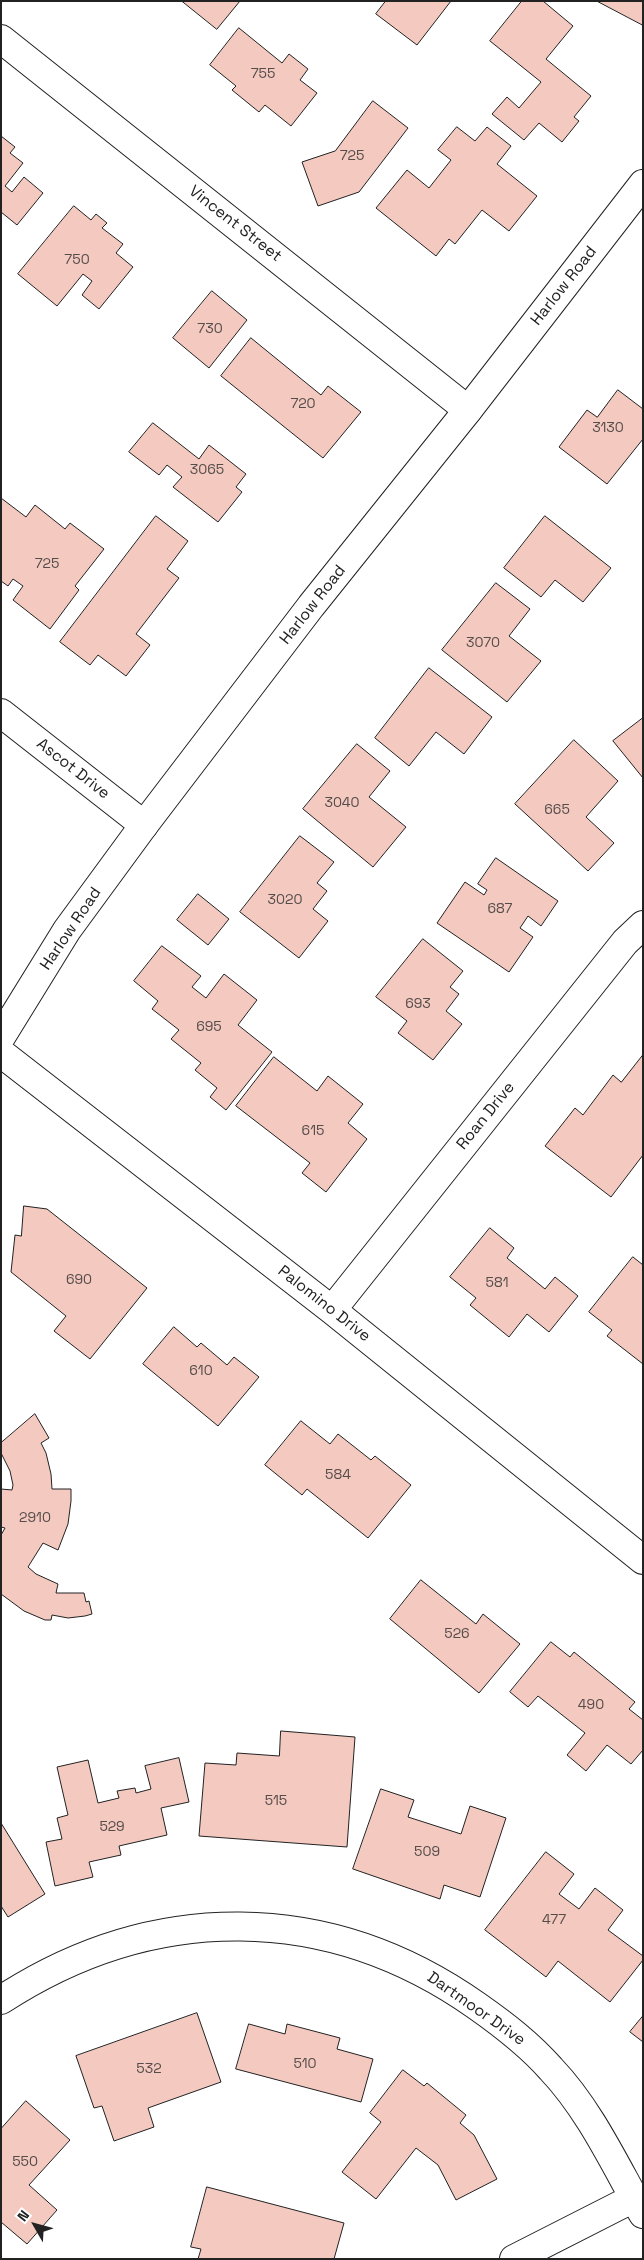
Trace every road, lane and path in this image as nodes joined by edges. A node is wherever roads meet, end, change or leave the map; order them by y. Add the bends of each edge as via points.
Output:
1 (1, 39) edge
2 (643, 184) edge
3 (468, 410) junction
4 (1, 713) edge
5 (144, 825) junction
6 (637, 941) edge
7 (1, 1037) edge
8 (1, 1053) edge
9 (332, 1310) junction
10 (643, 1560) edge
11 (1, 2000) edge
12 (638, 2206) edge
13 (514, 2259) edge

1 - 3 street, Vincent Street
2 - 3 street, Harlow Road
3 - 5 street, Harlow Road
4 - 5 street, Ascot Drive
5 - 7 street, Harlow Road via 67,930
6 - 9 street, Roan Drive
8 - 9 street, Palomino Drive
9 - 10 street, Palomino Drive
11 - 12 street, Dartmoor Drive via 73,1960 161,1934 197,1928 238,1926 306,1932 372,1949 452,1989 524,2041 577,2100
12 - 13 street

